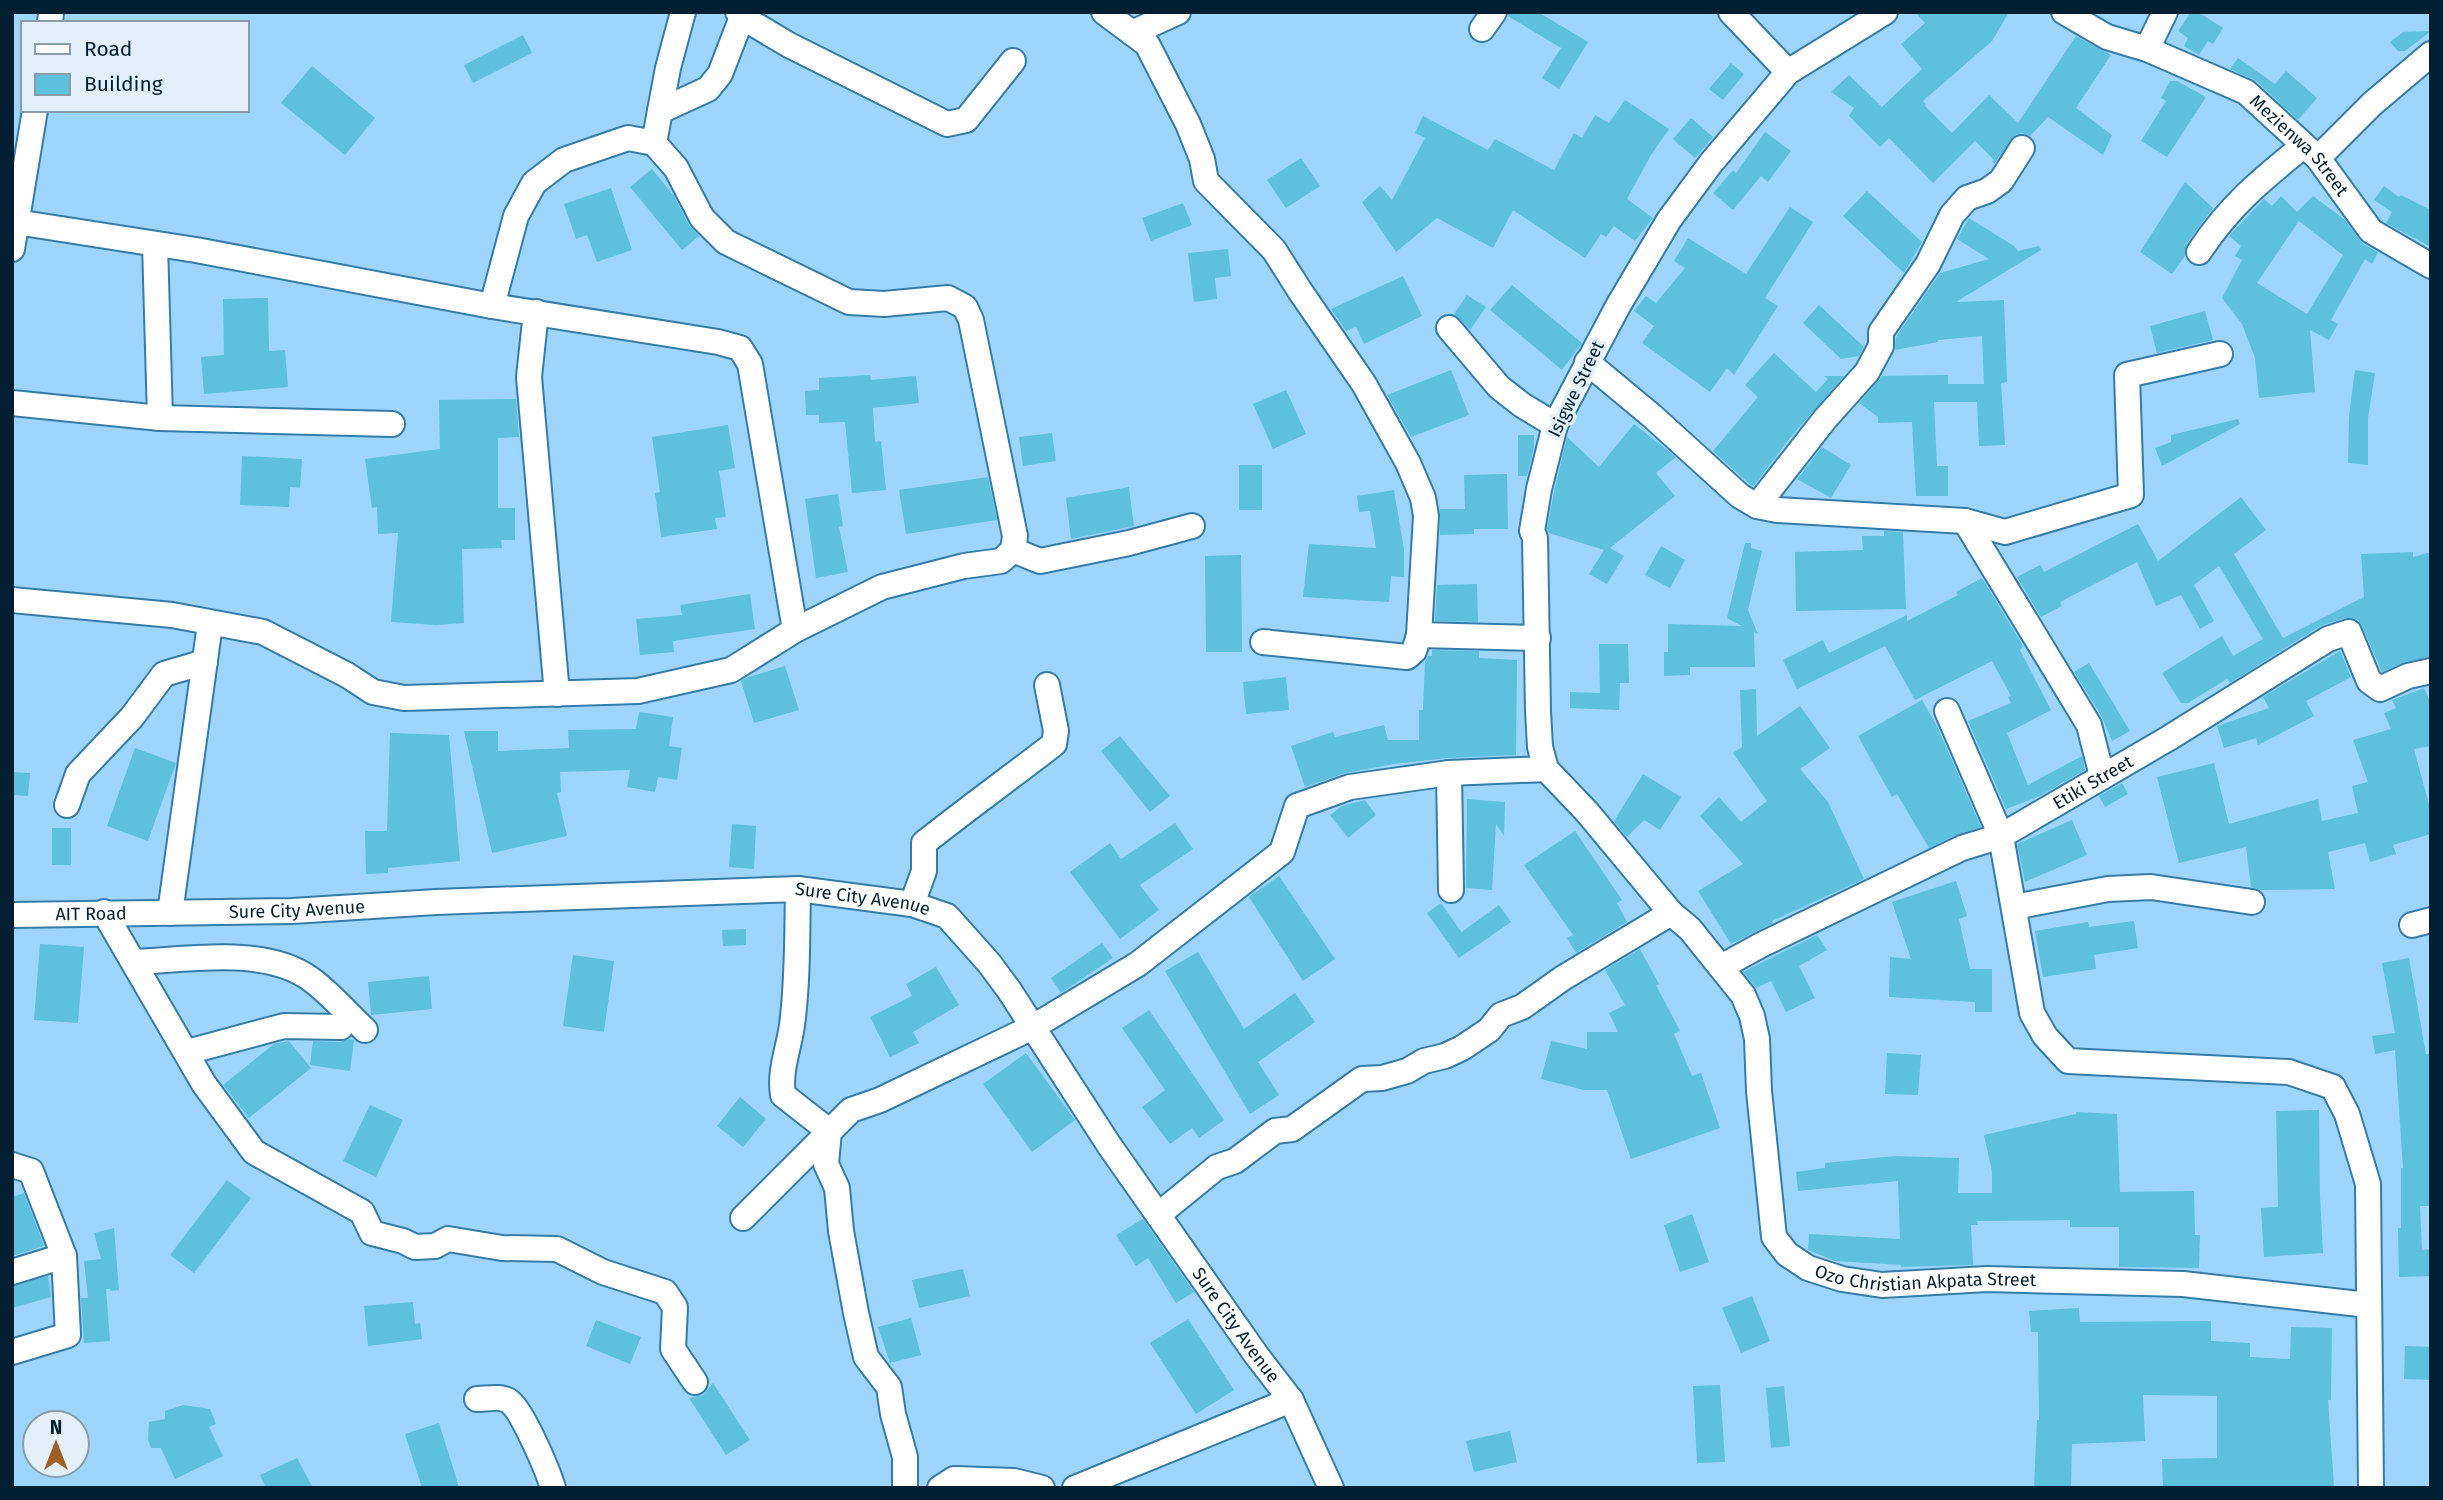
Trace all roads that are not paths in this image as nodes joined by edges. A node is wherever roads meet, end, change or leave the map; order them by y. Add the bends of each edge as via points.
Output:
1 (683, 12) edge
2 (1104, 12) edge
3 (1178, 12) edge
4 (1731, 12) edge
5 (1885, 12) edge
6 (2064, 12) edge
7 (2165, 12) edge
8 (740, 15) edge
9 (1132, 33) junction
10 (2147, 49) junction
11 (2431, 54) edge
12 (1013, 61) dead end
13 (1787, 72) junction
14 (660, 111) junction
15 (35, 112) edge
16 (654, 143) junction
17 (2022, 148) dead end
18 (2311, 152) junction
19 (16, 222) junction
20 (155, 244) junction
21 (12, 249) edge
22 (2199, 252) dead end
23 (2431, 266) edge
24 (492, 306) junction
25 (536, 313) junction
26 (1449, 328) dead end
27 (2220, 354) dead end
28 (1587, 362) junction
29 (12, 403) edge
30 (160, 418) junction
31 (392, 424) dead end
32 (1555, 425) junction
33 (1757, 506) junction
34 (1965, 521) junction
35 (1192, 526) dead end
36 (1013, 550) junction
37 (12, 600) edge
38 (210, 624) junction
39 (795, 630) junction
40 (1419, 635) junction
41 (1538, 638) junction
42 (1263, 642) dead end
43 (205, 662) junction
44 (2431, 671) edge
45 (1047, 685) dead end
46 (557, 694) junction
47 (1947, 711) dead end
48 (1546, 769) junction
49 (1450, 773) junction
50 (2102, 776) junction
51 (67, 806) dead end
52 (2001, 836) junction
53 (798, 889) junction
54 (1451, 890) dead end
55 (2252, 901) dead end
56 (912, 904) junction
57 (2014, 907) junction
58 (104, 912) junction
59 (170, 913) junction
60 (1671, 913) junction
61 (12, 915) edge
62 (134, 962) junction
63 (1721, 967) junction
64 (1033, 1027) junction
65 (187, 1052) junction
66 (829, 1131) junction
67 (12, 1165) edge
68 (1158, 1215) junction
69 (743, 1217) dead end
70 (64, 1256) junction
71 (12, 1272) edge
72 (2368, 1305) junction
73 (12, 1352) edge
74 (695, 1382) dead end
75 (477, 1399) dead end
76 (1291, 1401) junction
77 (553, 1488) edge
78 (905, 1488) edge
79 (940, 1488) edge
80 (1042, 1488) edge
81 (1074, 1488) edge
82 (1331, 1488) edge
83 (2371, 1488) edge

1 - 14 street
2 - 9 street
3 - 9 street
4 - 13 street
5 - 13 street, Isigwe Street
6 - 10 street, Mezienwa Street via 2107,37
7 - 10 street
8 - 12 street via 789,45 947,124 966,120
8 - 14 street via 720,74 708,89
9 - 40 street via 1147,44 1188,124 1206,181 1274,250 1364,384 1408,463 1426,516
10 - 18 street, Mezienwa Street via 2246,92
11 - 18 street
13 - 28 street, Isigwe Street via 1669,220
14 - 16 street
15 - 19 street
16 - 24 street via 628,138 599,147 564,160 534,183 516,216
16 - 36 street via 676,168 702,218 726,242 849,302 948,298 965,307 1015,536
17 - 33 street via 2001,181 1967,198 1952,215 1928,264 1881,332 1881,346 1867,372
18 - 22 street via 2250,188
18 - 23 street, Mezienwa Street via 2371,231
19 - 20 street
19 - 21 street
20 - 24 street
20 - 30 street
24 - 25 street
25 - 39 street via 740,348 750,364
25 - 46 street via 529,377
26 - 32 street via 1499,387
27 - 34 street via 2127,375 2130,495 2005,532
28 - 32 street, Isigwe Street
28 - 33 street
29 - 30 street
30 - 31 street
32 - 41 street, Isigwe Street via 1532,531
33 - 34 street
34 - 50 street via 2089,725
35 - 36 street via 1040,561
36 - 39 street via 1000,561 882,587
37 - 38 street via 172,615
38 - 43 street
38 - 46 street via 263,632 373,692 404,698
39 - 46 street via 731,670 638,691
40 - 41 street
40 - 42 street via 1407,657
41 - 48 street, Isigwe Street via 1540,747
43 - 51 street via 164,674 132,717 78,774
43 - 59 street
44 - 50 street, Etiki Street via 2380,689 2369,681 2349,632 2328,639
45 - 56 street via 1056,731 1054,744 924,842 924,872
47 - 52 street
48 - 49 street
48 - 60 street
49 - 54 street
49 - 64 street via 1350,787 1297,806 1282,852 1138,964
50 - 52 street, Etiki Street
52 - 57 street
52 - 63 street, Etiki Street via 1962,848
53 - 56 street, Sure City Avenue
53 - 59 street, Sure City Avenue
53 - 66 street via 796,986 780,1081 783,1095
55 - 57 street via 2151,887
56 - 64 street, Sure City Avenue via 947,916 989,963
57 - 72 street via 2032,1013 2068,1062 2290,1072 2333,1087 2347,1114 2368,1184
58 - 59 street, AIT Road
58 - 61 street, AIT Road
58 - 62 street
60 - 63 street, Ozo Christian Akpata Street
60 - 68 street via 1502,1015 1462,1048 1407,1071 1362,1079 1292,1129 1275,1131 1235,1161 1217,1167
62 - 65 street
62 - 65 street via 243,957 279,964 309,977 353,1028 284,1026
63 - 72 street, Ozo Christian Akpata Street via 1743,995 1757,1038 1774,1237 1787,1254 1808,1268 1882,1285 1987,1279 2183,1284
64 - 66 street via 852,1110
64 - 68 street, Sure City Avenue
65 - 74 street via 204,1084 254,1152 362,1212 372,1233 415,1247 435,1246 449,1239 502,1248 557,1249 603,1272 665,1292 674,1307 673,1349
66 - 69 street
66 - 78 street via 826,1164 837,1188 856,1313 866,1357 889,1387 905,1457
67 - 70 street via 31,1171
68 - 76 street, Sure City Avenue
70 - 71 street
70 - 73 street via 68,1335
72 - 83 street
75 - 77 street via 511,1402
76 - 81 street
76 - 82 street, Sure City Avenue
79 - 80 street via 954,1479 1014,1481

